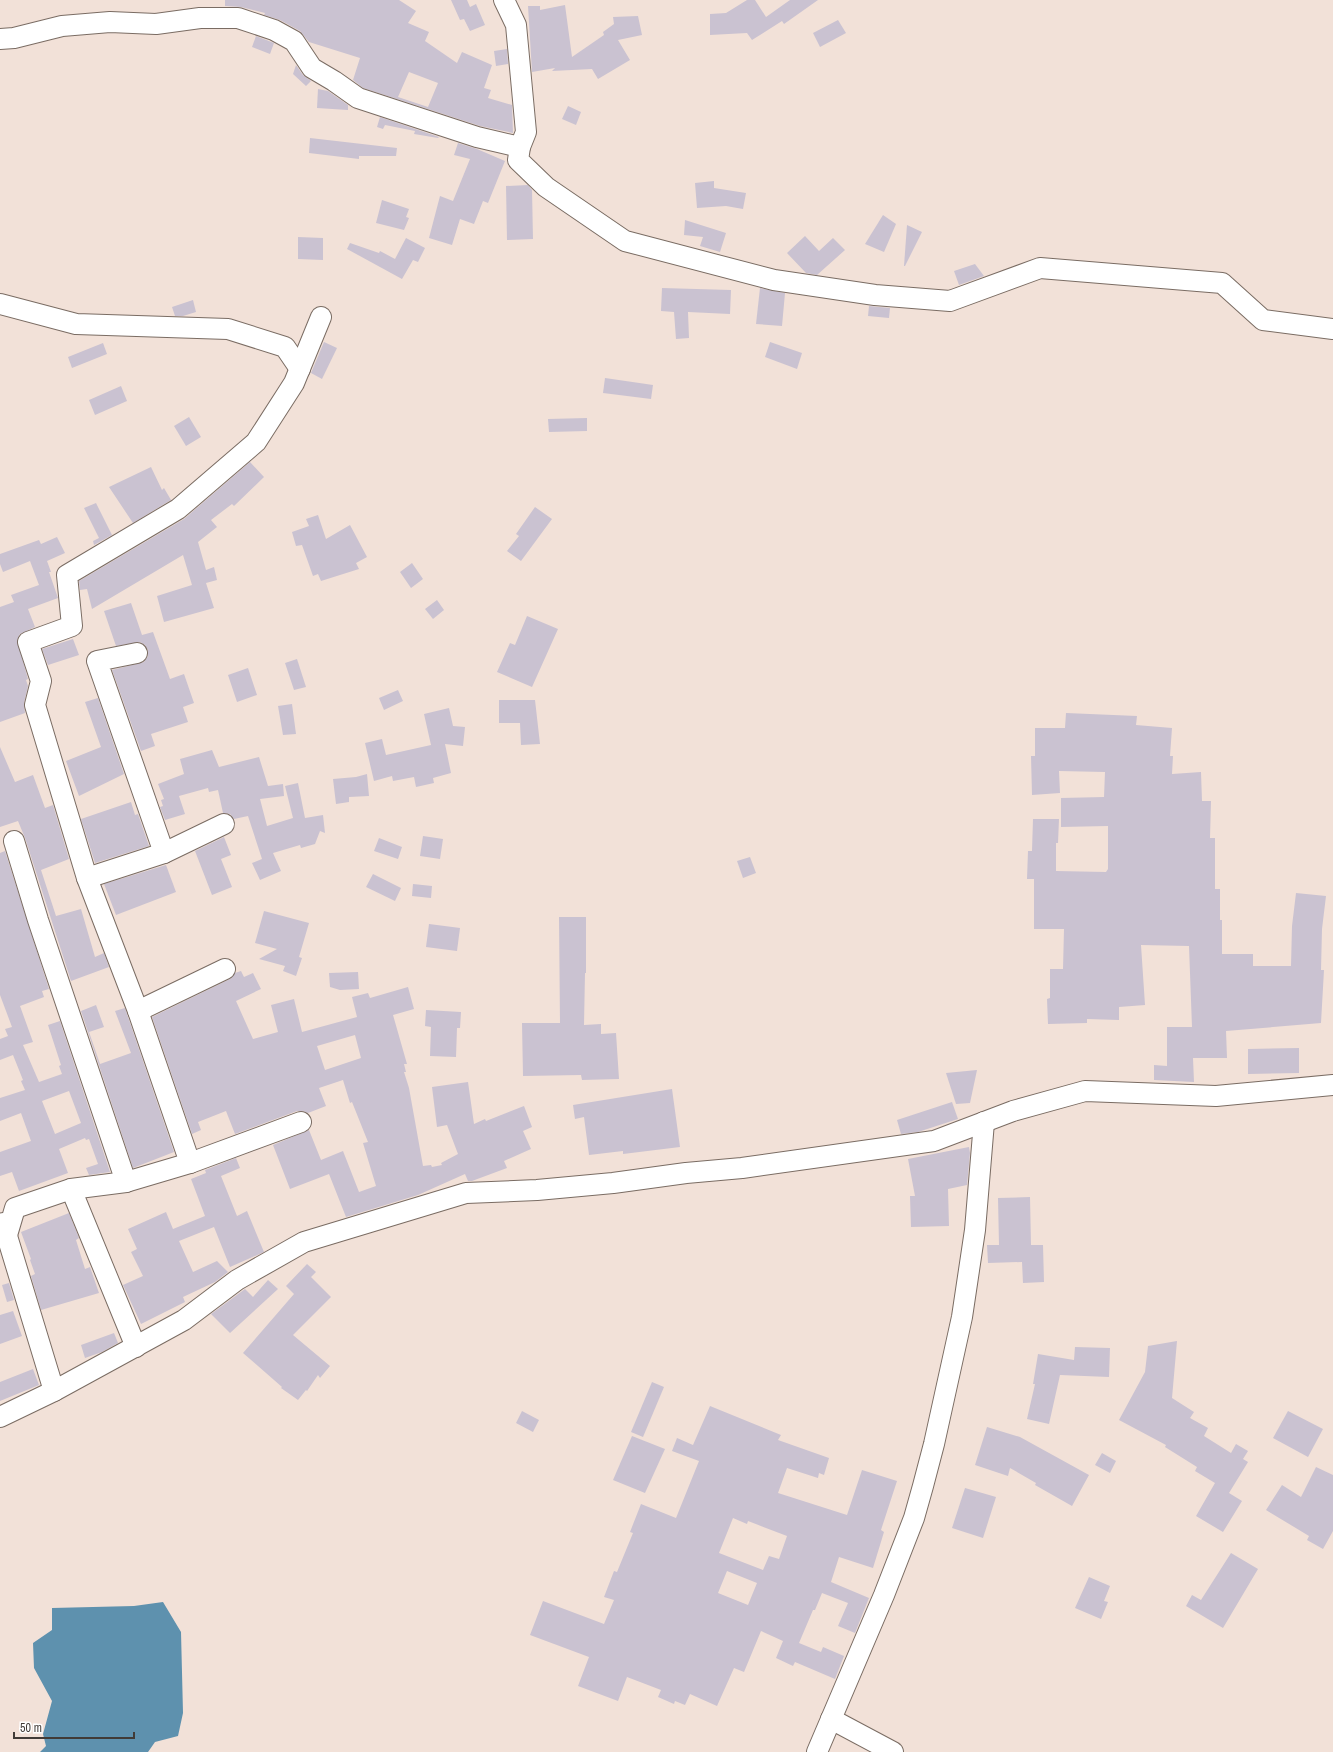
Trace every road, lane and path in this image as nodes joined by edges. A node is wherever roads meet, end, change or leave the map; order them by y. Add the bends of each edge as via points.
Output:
1 (504, 0) edge
2 (0, 39) edge
3 (520, 148) junction
4 (0, 304) edge
5 (321, 317) dead end
6 (1333, 328) edge
7 (300, 369) junction
8 (137, 653) dead end
9 (224, 824) dead end
10 (14, 841) dead end
11 (164, 853) junction
12 (87, 878) junction
13 (225, 969) dead end
14 (138, 1010) junction
15 (1333, 1085) edge
16 (302, 1122) dead end
17 (984, 1122) junction
18 (190, 1163) junction
19 (126, 1182) junction
20 (71, 1189) junction
21 (0, 1214) edge
22 (4, 1236) edge
23 (136, 1347) junction
24 (54, 1391) junction
25 (0, 1417) edge
26 (831, 1719) junction
27 (818, 1752) edge
28 (893, 1752) edge

1 - 3 street via 516,25 526,132
2 - 3 street via 62,26 110,22 156,24 200,18 238,18 274,30 294,41 312,68 358,98 477,137
3 - 6 street via 518,160 546,187 625,241 774,280 874,295 950,301 1040,268 1222,282 1263,320
4 - 7 street via 76,324 228,329 285,347
5 - 7 street
7 - 12 street via 294,383 256,442 178,509 67,575 72,626 28,642 41,681 35,705
8 - 11 street via 97,661
9 - 11 street
10 - 19 street
11 - 12 street
12 - 14 street
13 - 14 street
14 - 18 street
15 - 17 street via 1216,1096 1084,1091
16 - 18 street
17 - 23 street via 934,1141 742,1168 560,1188 466,1193 304,1242 237,1280 184,1320
17 - 26 street via 975,1230 962,1317 934,1444 914,1518 884,1596
18 - 19 street
19 - 20 street
20 - 22 street via 15,1208
20 - 23 street
21 - 22 street
22 - 24 street
23 - 24 street
24 - 25 street
26 - 27 street
26 - 28 street

